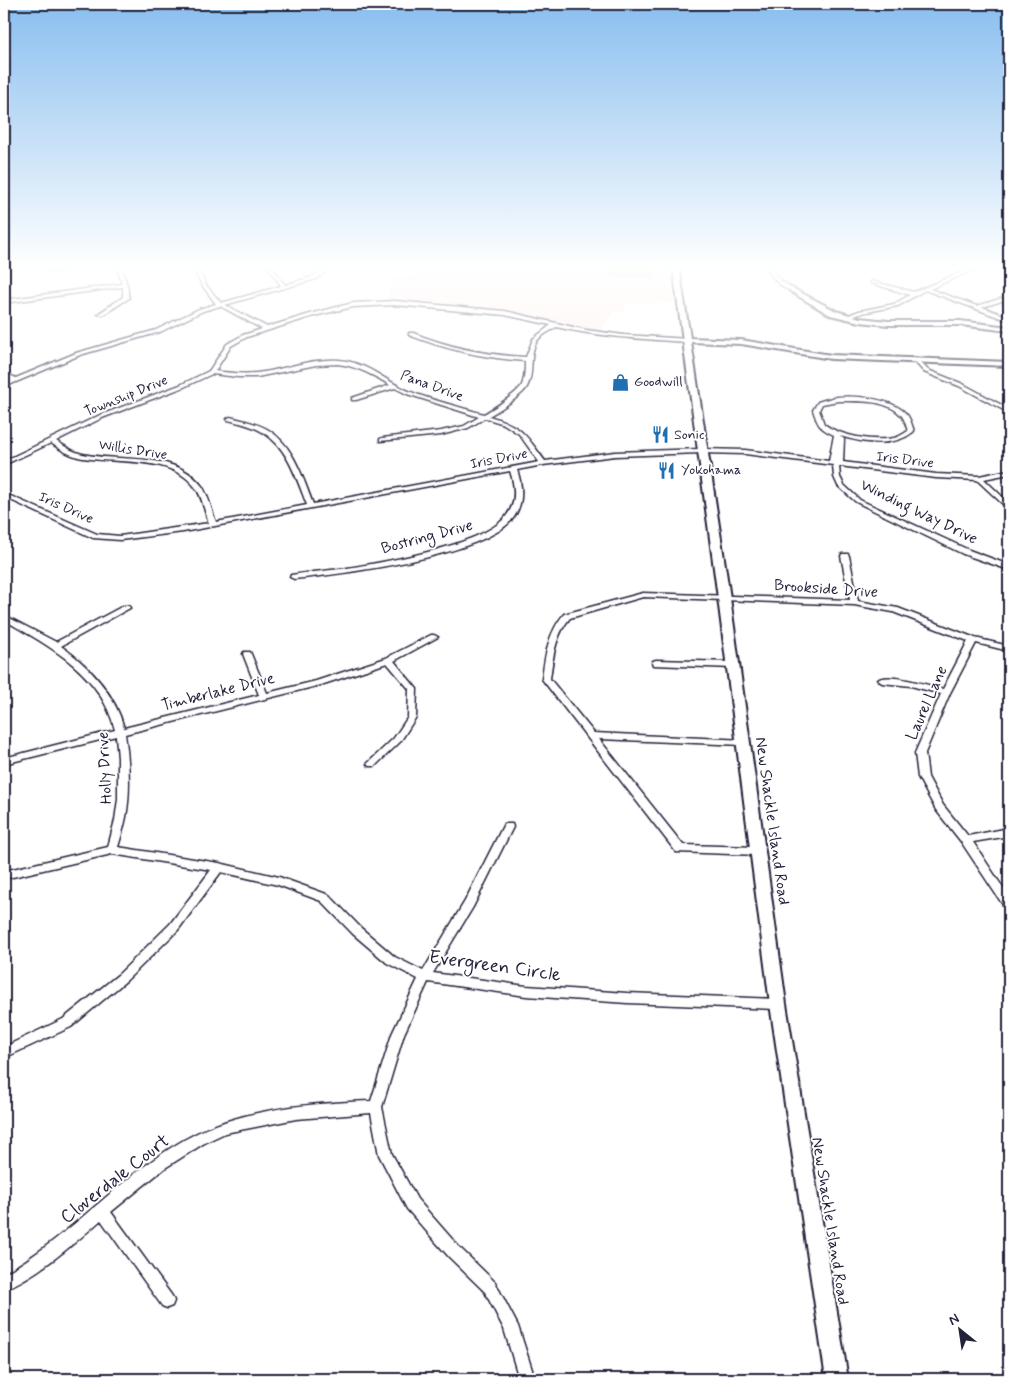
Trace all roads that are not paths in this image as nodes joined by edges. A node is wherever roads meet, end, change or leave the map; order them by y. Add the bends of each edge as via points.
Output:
1 (156, 332) edge
2 (258, 332) edge
3 (546, 332) edge
4 (581, 332) edge
5 (686, 332) edge
6 (411, 334) dead end
7 (687, 340) junction
8 (528, 359) junction
9 (917, 361) junction
10 (1009, 364) edge
11 (211, 372) junction
12 (4, 375) edge
13 (16, 380) junction
14 (4, 385) edge
15 (394, 386) junction
16 (354, 399) dead end
17 (1009, 411) edge
18 (486, 416) junction
19 (230, 419) dead end
20 (839, 436) junction
21 (382, 440) dead end
22 (52, 441) junction
23 (701, 451) junction
24 (543, 462) junction
25 (4, 463) edge
26 (836, 464) junction
27 (513, 470) junction
28 (1009, 472) edge
29 (979, 478) junction
30 (4, 495) edge
31 (311, 506) junction
32 (1009, 507) edge
33 (212, 523) junction
34 (845, 556) dead end
35 (1009, 568) edge
36 (294, 577) dead end
37 (724, 598) junction
38 (854, 603) junction
39 (126, 608) dead end
40 (4, 617) edge
41 (434, 637) dead end
42 (973, 640) junction
43 (55, 646) junction
44 (1009, 648) edge
45 (247, 654) dead end
46 (389, 660) junction
47 (656, 663) dead end
48 (733, 664) junction
49 (882, 680) dead end
50 (946, 693) junction
51 (264, 696) junction
52 (120, 732) junction
53 (590, 736) junction
54 (743, 742) junction
55 (4, 761) edge
56 (372, 764) dead end
57 (508, 827) dead end
58 (1009, 832) edge
59 (966, 840) junction
60 (112, 850) junction
61 (758, 851) junction
62 (219, 867) junction
63 (4, 875) edge
64 (1009, 905) edge
65 (426, 977) junction
66 (778, 1004) junction
67 (4, 1054) edge
68 (376, 1107) junction
69 (102, 1210) junction
70 (4, 1282) edge
71 (167, 1301) dead end
72 (527, 1379) edge
73 (837, 1379) edge

1 - 13 street via 78,354
2 - 11 street via 229,345
3 - 8 street via 535,340
4 - 7 street
5 - 7 main road, New Shackle Island Road
6 - 8 street via 460,352
7 - 9 main road via 741,342 831,357
7 - 23 main road, New Shackle Island Road
8 - 18 street via 524,387
9 - 10 main road
9 - 17 street via 926,371 961,385
11 - 15 street, Pana Drive via 246,376 334,361 361,367
11 - 22 street, Township Drive via 100,417
12 - 13 street
13 - 14 street
15 - 16 street
15 - 18 street, Pana Drive via 428,400
18 - 21 street via 450,431
18 - 24 street, Pana Drive via 521,433
19 - 31 street via 266,430 278,439
20 - 20 street via 820,425 816,410 820,403 830,400 885,404 906,417 911,431 887,441
20 - 26 street
22 - 25 street, Township Drive
22 - 33 street, Willis Drive via 80,455 136,461 184,474 198,486
23 - 24 street, Iris Drive via 615,454
23 - 26 street, Iris Drive via 745,452
23 - 37 main road, New Shackle Island Road
24 - 27 street, Iris Drive
26 - 29 street, Iris Drive
26 - 35 street, Winding Way Drive via 836,478 858,500 966,552
27 - 31 street, Iris Drive
27 - 36 street, Bostring Drive via 519,499 508,520 491,534 380,565
28 - 29 street, Iris Drive
29 - 32 street
30 - 33 street, Iris Drive via 96,536 120,538
31 - 33 street, Iris Drive
34 - 38 street
37 - 38 street, Brookside Drive
37 - 48 main road, New Shackle Island Road
37 - 53 street, Brookside Drive via 643,595 567,616 561,622 546,679
38 - 42 street, Brookside Drive via 895,610
39 - 43 street
40 - 43 street, Holly Drive
41 - 46 street, Timberlake Drive
42 - 44 street, Brookside Drive
42 - 50 street, Laurel Lane
43 - 52 street, Holly Drive via 101,691 113,709
45 - 51 street
46 - 51 street, Timberlake Drive
46 - 56 street via 413,689 412,717 397,740
47 - 48 street
48 - 54 main road, New Shackle Island Road
49 - 50 street via 911,683
50 - 59 street, Laurel Lane via 920,753 923,777 939,807
51 - 52 street, Timberlake Drive
52 - 55 street, Timberlake Drive
52 - 60 street, Holly Drive via 124,779 122,811
53 - 54 street
53 - 61 street via 680,849
54 - 61 main road, New Shackle Island Road
57 - 65 street via 469,904
58 - 59 street
59 - 64 street, Laurel Lane
60 - 62 street, Evergreen Circle
60 - 63 street, Evergreen Circle
61 - 66 main road, New Shackle Island Road
62 - 65 street, Evergreen Circle via 278,881 325,898 391,960
62 - 67 street via 174,927 123,978 68,1023
65 - 66 street, Evergreen Circle via 526,991
65 - 68 street via 398,1034
66 - 73 main road, New Shackle Island Road
68 - 69 street, Cloverdale Court via 317,1110 224,1128 180,1150
68 - 72 street via 386,1155 412,1204 490,1287 511,1326
69 - 70 street, Cloverdale Court via 66,1241
69 - 71 street

